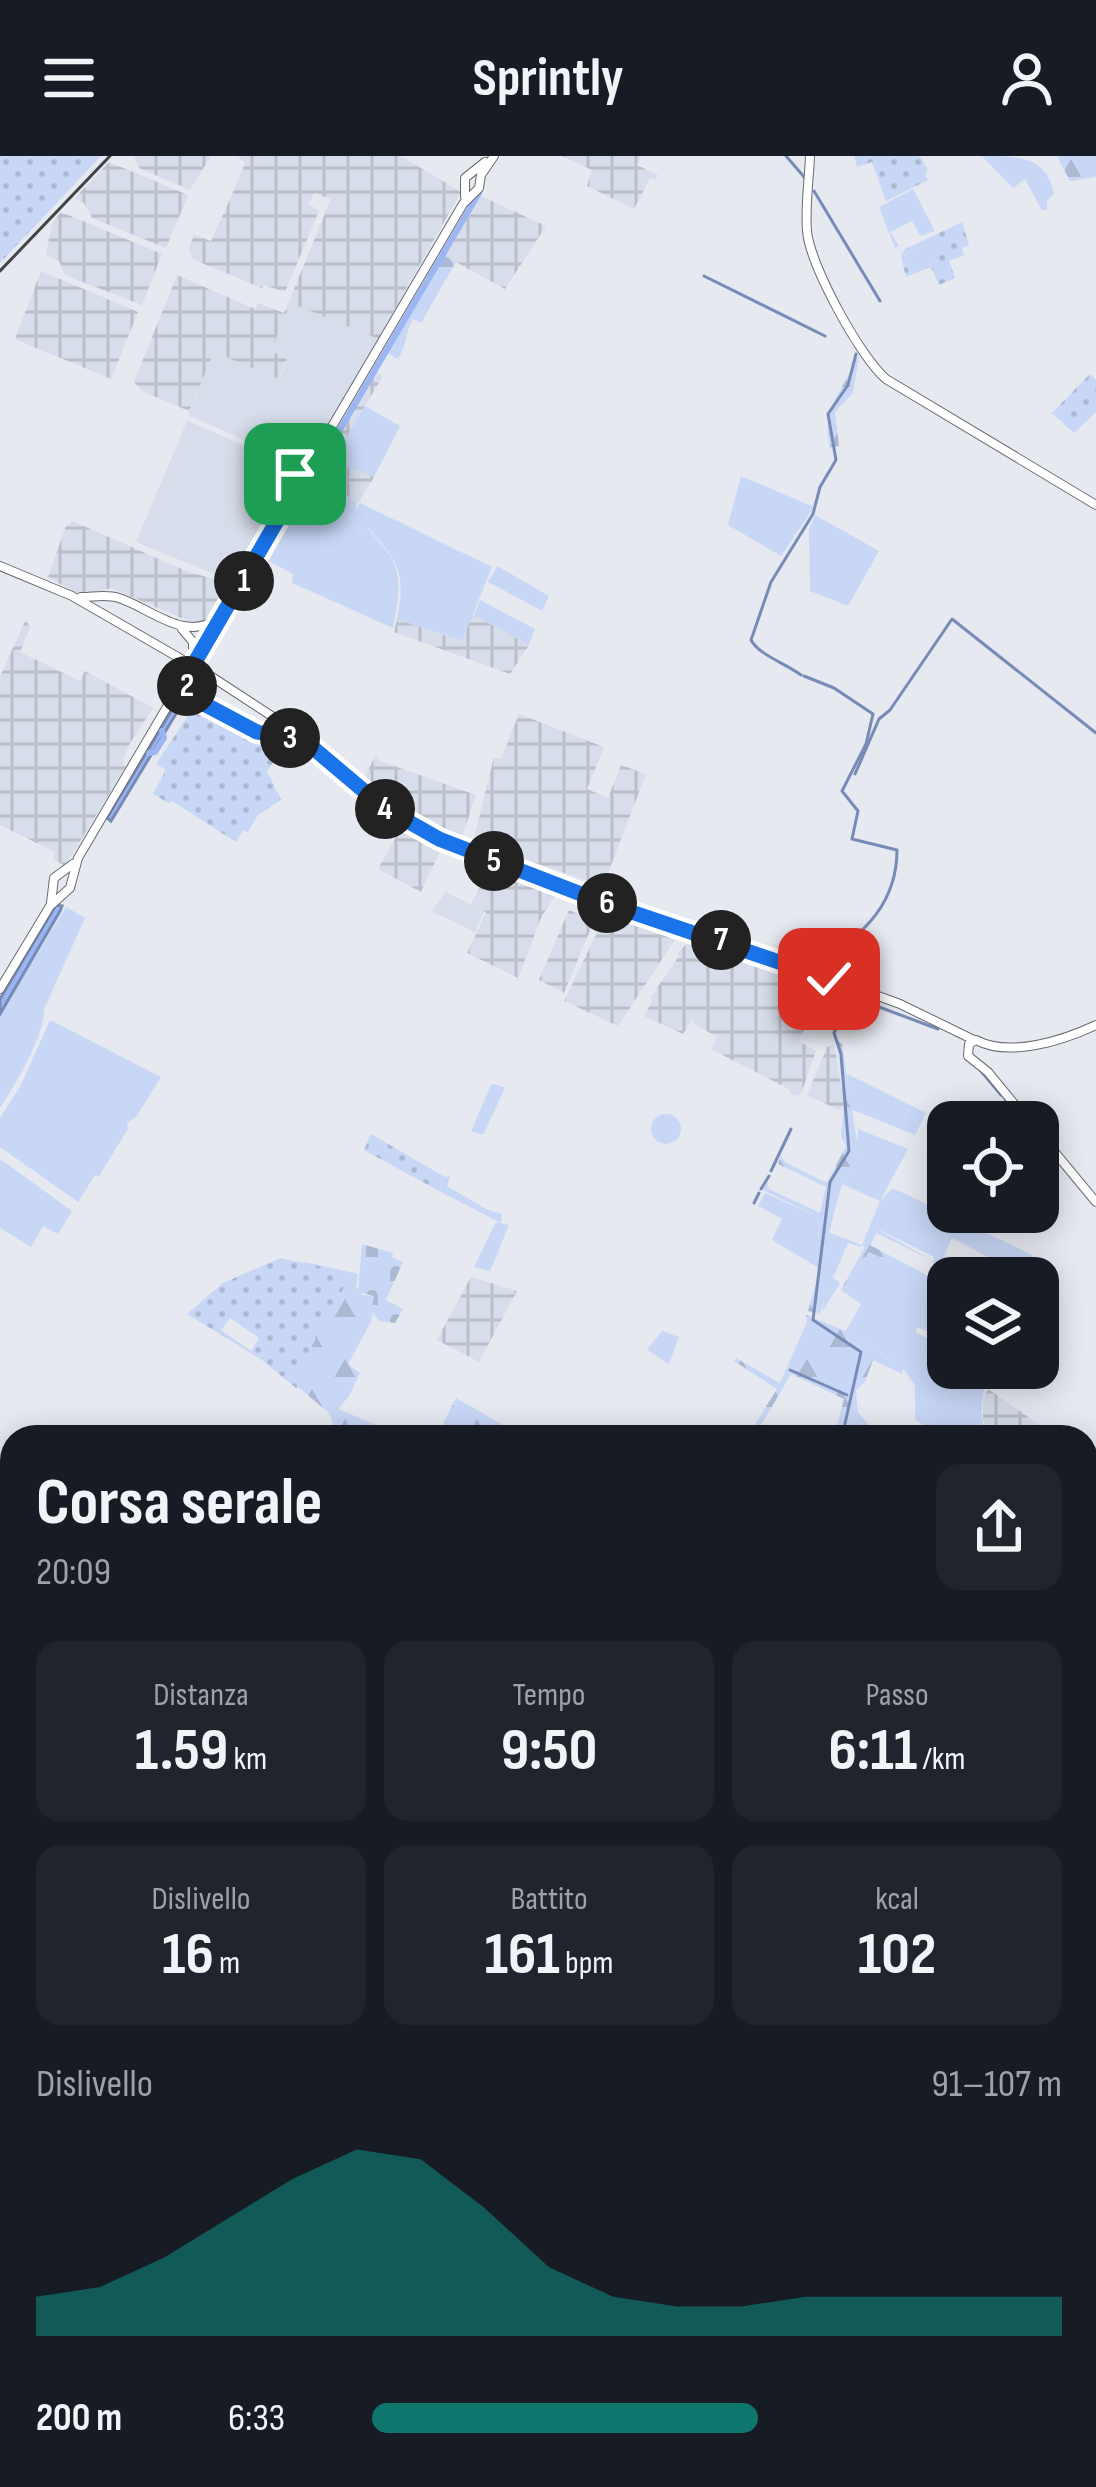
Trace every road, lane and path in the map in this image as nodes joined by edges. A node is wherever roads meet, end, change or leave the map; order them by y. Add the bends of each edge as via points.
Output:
1 (492, 156) edge
2 (810, 156) edge
3 (1096, 505) edge
4 (0, 566) edge
5 (72, 596) junction
6 (108, 596) junction
7 (124, 600) junction
8 (97, 609) junction
9 (224, 614) junction
10 (115, 621) junction
11 (176, 625) junction
12 (190, 671) junction
13 (191, 697) junction
14 (171, 704) junction
15 (278, 719) junction
16 (269, 736) junction
17 (306, 742) junction
18 (66, 877) junction
19 (58, 891) junction
20 (0, 989) edge
21 (1096, 1025) edge
22 (949, 1030) junction
23 (974, 1040) junction
24 (966, 1049) junction
25 (985, 1052) junction
26 (1012, 1101) edge
27 (1059, 1157) edge
28 (1096, 1202) edge

1 - 9 street via 476,177 465,178 464,204
2 - 3 street via 810,248 862,353 886,379
4 - 5 street
5 - 6 street
5 - 8 street
6 - 7 street
6 - 8 street
7 - 8 street
7 - 10 street via 113,606
7 - 11 street
8 - 10 street
9 - 11 street via 206,626
9 - 12 street
10 - 15 street, bridge
11 - 12 street via 193,641
12 - 13 street
12 - 14 street
13 - 14 street
13 - 16 street
14 - 18 street
15 - 16 street
15 - 17 street
16 - 17 street
17 - 22 street via 420,830 901,1004
18 - 19 street via 69,890
18 - 19 street via 53,879
19 - 20 street
21 - 25 street
22 - 23 street
22 - 24 street
23 - 24 street
23 - 25 street
24 - 25 street
25 - 26 street via 988,1072
27 - 28 street

